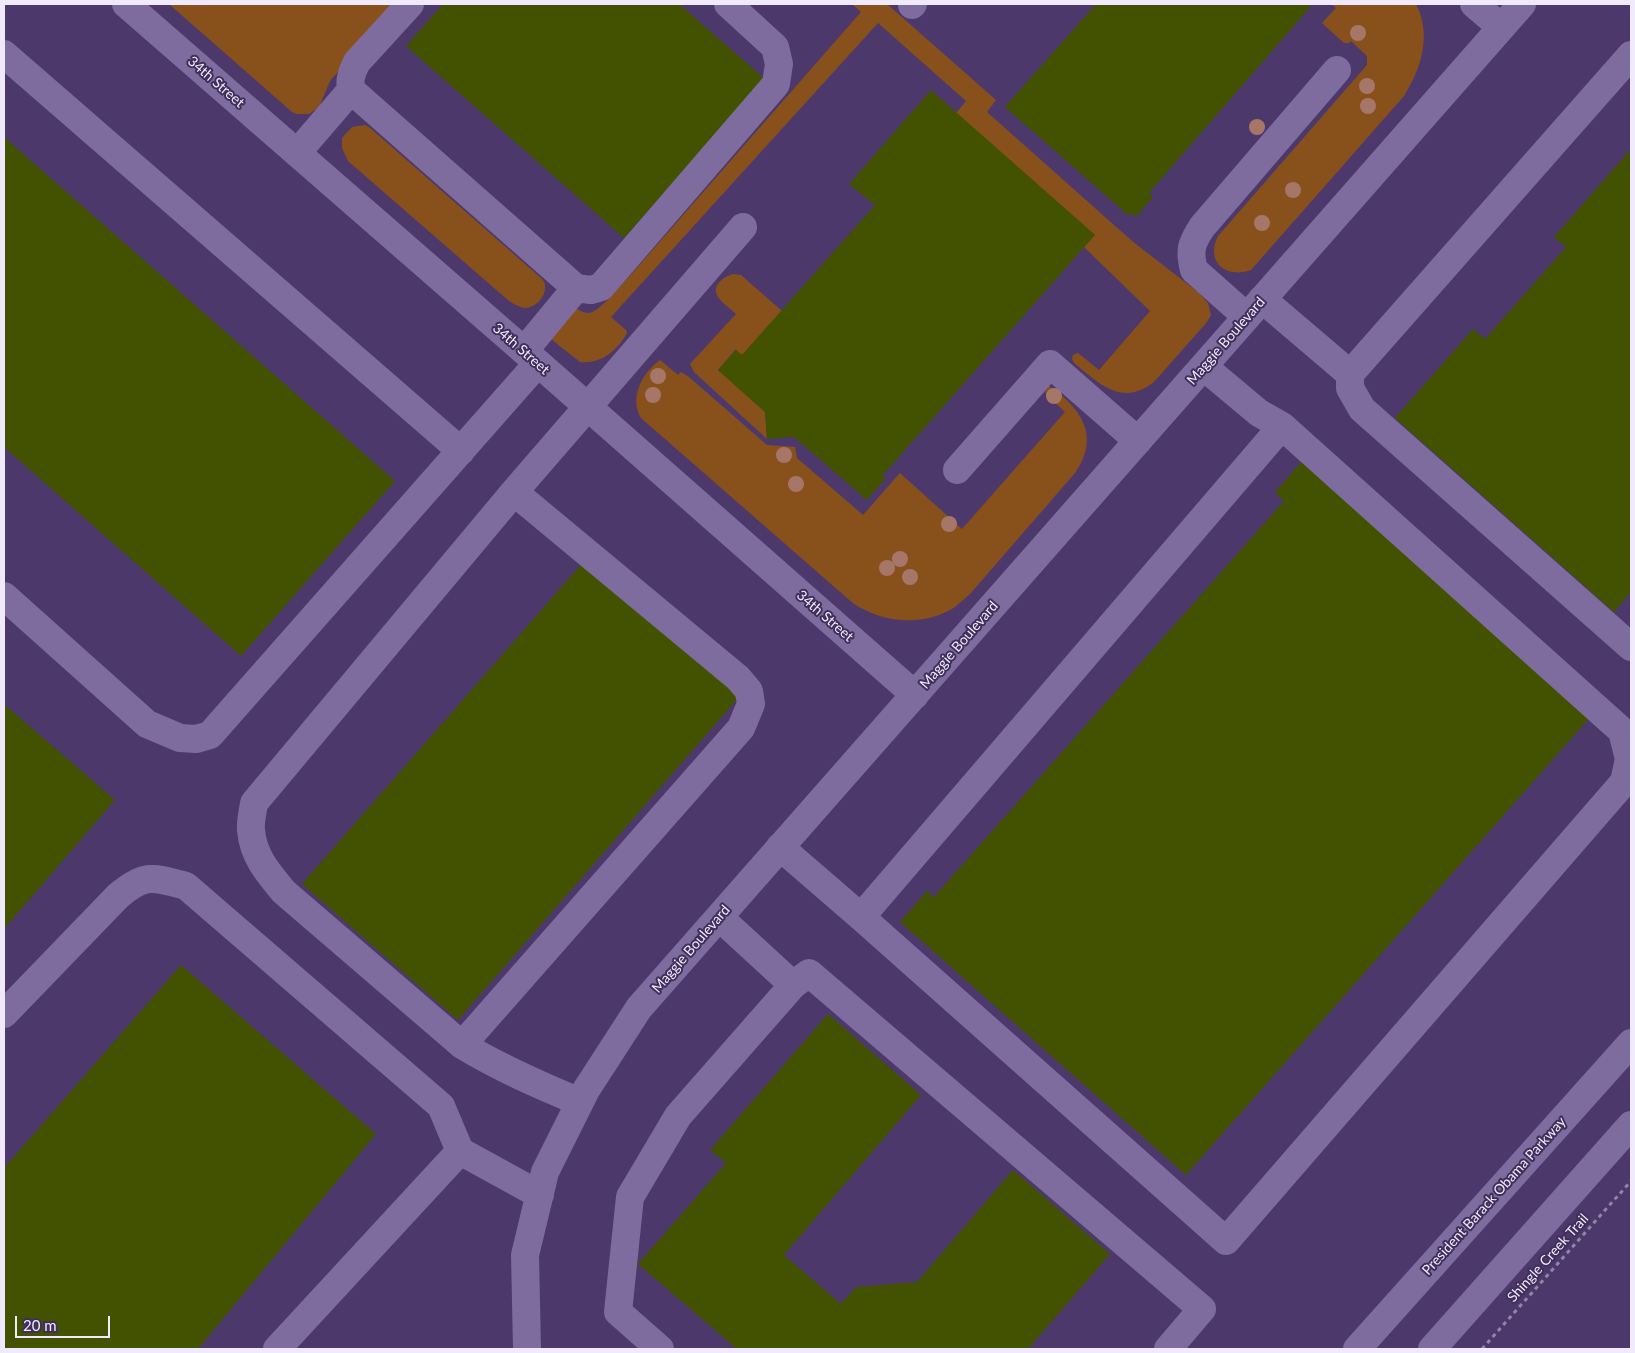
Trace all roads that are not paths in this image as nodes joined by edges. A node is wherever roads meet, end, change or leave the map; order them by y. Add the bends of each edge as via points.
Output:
1 (126, 4) edge
2 (410, 4) edge
3 (728, 4) edge
4 (1474, 4) edge
5 (1522, 4) edge
6 (1501, 27) junction
7 (4, 54) edge
8 (1631, 55) edge
9 (1337, 70) dead end
10 (351, 90) junction
11 (297, 153) junction
12 (744, 227) dead end
13 (576, 288) junction
14 (1255, 308) junction
15 (531, 357) junction
16 (1204, 367) junction
17 (1350, 374) junction
18 (588, 407) junction
19 (1282, 426) junction
20 (1138, 441) junction
21 (462, 451) junction
22 (957, 470) dead end
23 (514, 492) junction
24 (4, 596) edge
25 (1631, 647) edge
26 (915, 695) junction
27 (780, 848) junction
28 (719, 917) junction
29 (861, 917) junction
30 (793, 985) junction
31 (4, 1014) edge
32 (1631, 1043) edge
33 (462, 1045) junction
34 (580, 1102) junction
35 (1631, 1124) edge
36 (460, 1152) junction
37 (540, 1195) junction
38 (525, 1345) edge
39 (277, 1349) edge
40 (660, 1349) edge
41 (1168, 1349) edge
42 (1357, 1349) edge
43 (1432, 1349) edge

1 - 11 street, 34th Street
2 - 10 street via 358,62 351,73
3 - 13 street via 775,47 779,64 776,84 601,286 591,290
4 - 6 street
5 - 6 street, Maggie Boulevard
6 - 14 street, Maggie Boulevard
7 - 21 street
8 - 17 street
9 - 14 street via 1192,241 1194,270
10 - 11 street
10 - 13 street
11 - 15 street, 34th Street
12 - 18 street
13 - 15 street
14 - 16 street, Maggie Boulevard
14 - 17 street
15 - 18 street, 34th Street
15 - 21 street
16 - 19 street via 1259,413
16 - 20 street, Maggie Boulevard
17 - 25 street via 1350,388 1362,409
18 - 23 street
18 - 26 street, 34th Street
19 - 29 street
19 - 29 street via 1622,732 1629,759 1624,782 1226,1241
20 - 22 street via 1050,364
20 - 26 street, Maggie Boulevard
21 - 24 street via 210,735 196,739 180,738 147,724
23 - 33 street via 254,803 251,829 255,850 266,871 284,892
23 - 33 street via 738,678 749,691 751,704 741,728
26 - 27 street, Maggie Boulevard
27 - 28 street, Maggie Boulevard
27 - 29 street
28 - 30 street
28 - 34 street, Maggie Boulevard via 638,1008
30 - 40 street via 678,1116 630,1197 618,1312
30 - 41 street via 809,973 1202,1309
31 - 36 street via 132,884 158,878 186,886 440,1106
32 - 42 street, President Barack Obama Parkway
33 - 34 street via 489,1062
34 - 37 street, Maggie Boulevard via 546,1172
35 - 43 street
36 - 37 street
36 - 39 street
37 - 38 street, Maggie Boulevard via 525,1255

